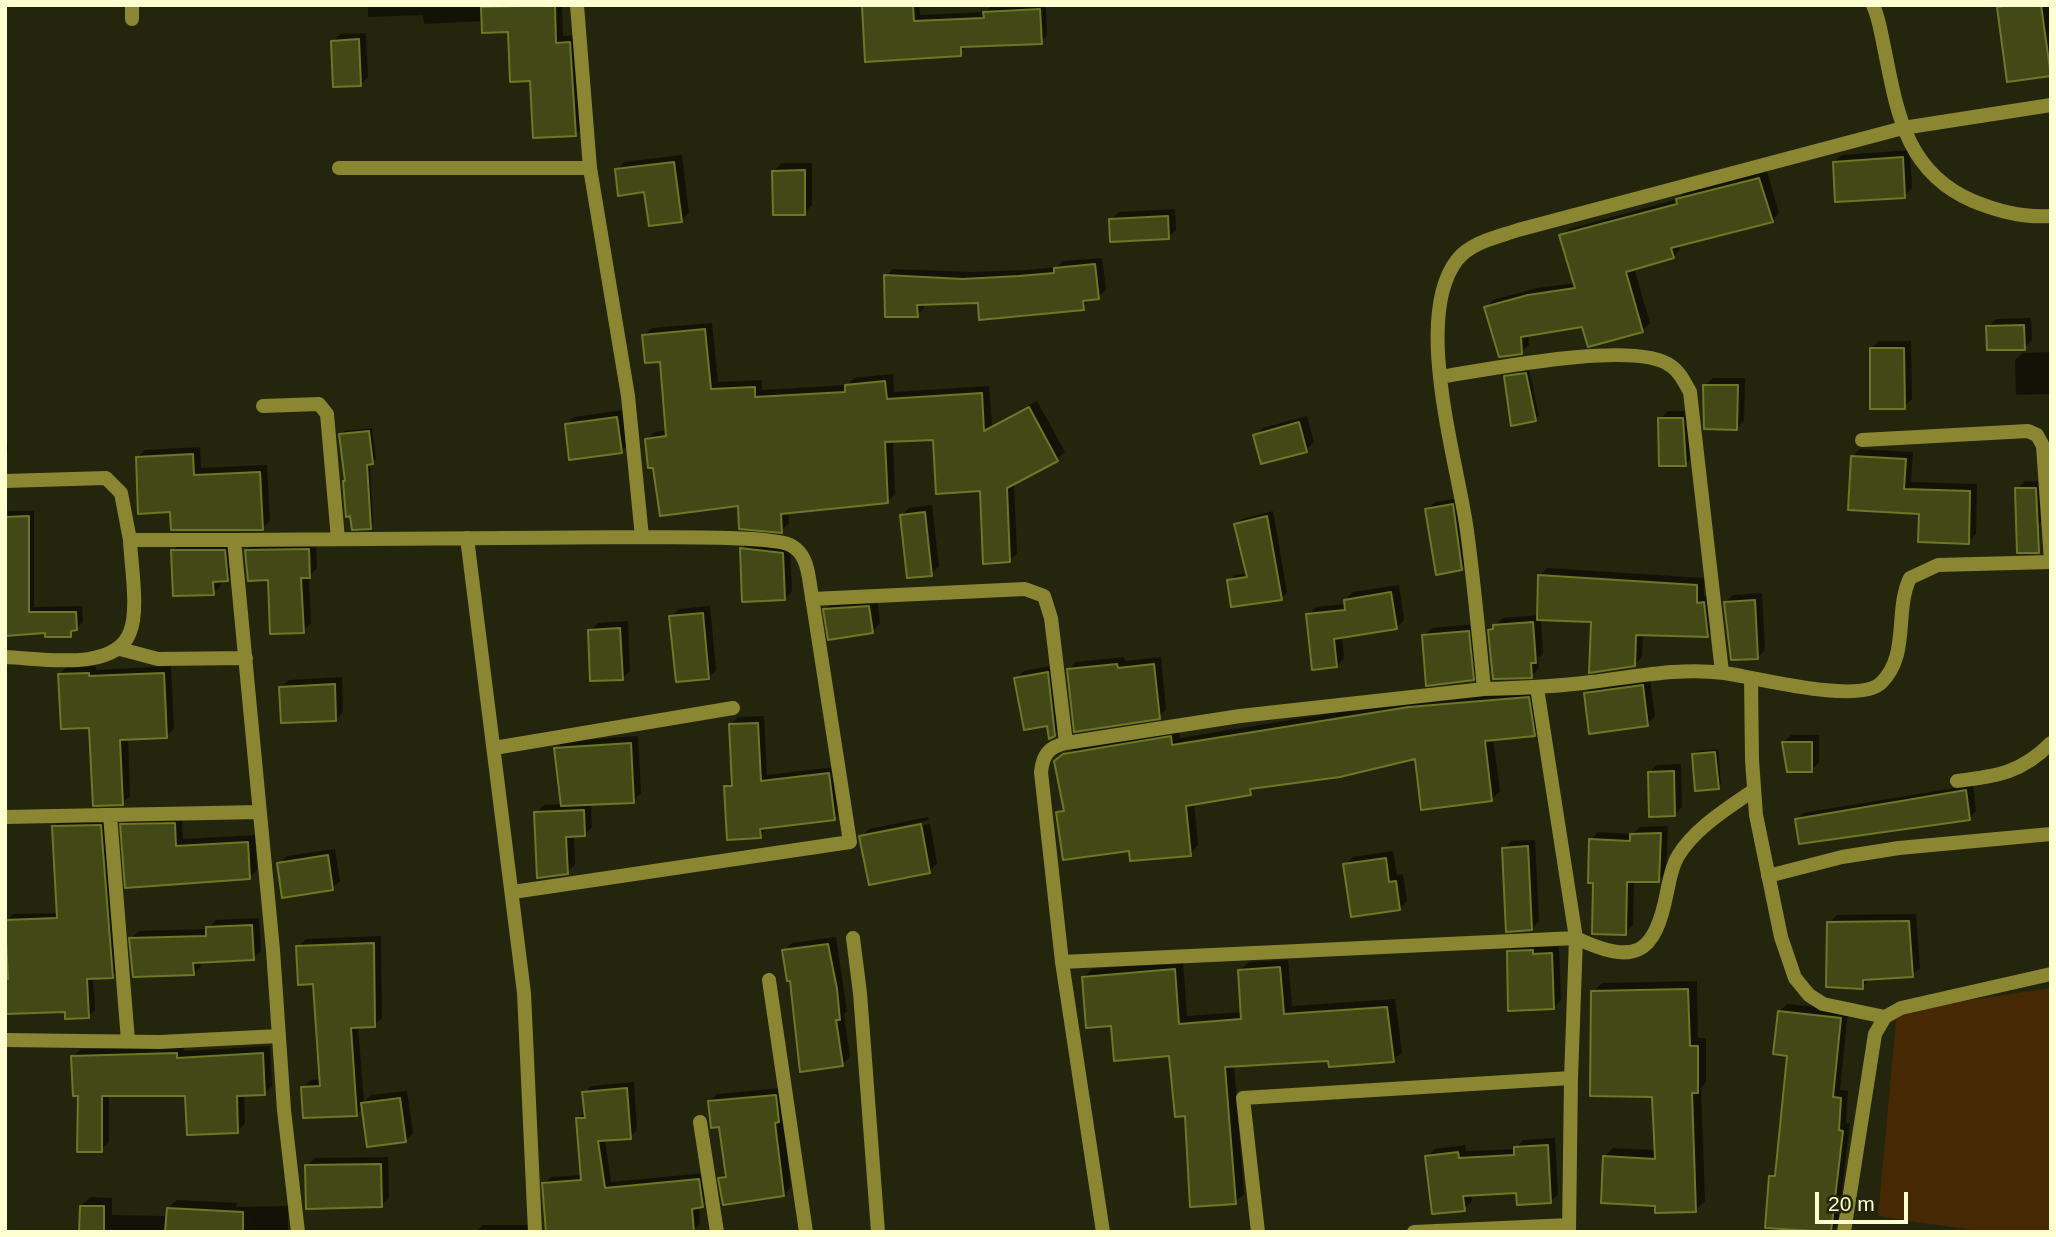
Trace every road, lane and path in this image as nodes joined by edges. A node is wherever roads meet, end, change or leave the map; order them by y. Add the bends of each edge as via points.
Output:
1 (577, 5) edge
2 (1873, 5) edge
3 (2051, 105) edge
4 (1903, 128) junction
5 (339, 168) dead end
6 (590, 168) junction
7 (2051, 216) edge
8 (1440, 377) junction
9 (263, 406) dead end
10 (1862, 440) dead end
11 (5, 481) edge
12 (642, 537) junction
13 (338, 538) junction
14 (467, 538) junction
15 (130, 540) junction
16 (234, 540) junction
17 (2051, 561) edge
18 (812, 599) junction
19 (120, 649) junction
20 (5, 657) edge
21 (246, 658) junction
22 (1722, 672) junction
23 (1751, 678) junction
24 (1537, 688) junction
25 (1484, 689) junction
26 (733, 708) dead end
27 (1066, 743) junction
28 (2051, 743) edge
29 (494, 748) junction
30 (1957, 781) dead end
31 (1754, 790) junction
32 (260, 812) junction
33 (110, 815) junction
34 (5, 817) edge
35 (2051, 834) edge
36 (1768, 876) junction
37 (513, 892) junction
38 (853, 938) dead end
39 (1576, 938) junction
40 (1062, 962) junction
41 (2051, 974) edge
42 (769, 980) dead end
43 (1885, 1017) junction
44 (279, 1036) junction
45 (5, 1040) edge
46 (128, 1041) junction
47 (1571, 1078) junction
48 (700, 1122) dead end
49 (1569, 1229) edge
50 (298, 1232) edge
51 (535, 1232) edge
52 (717, 1232) edge
53 (806, 1232) edge
54 (878, 1232) edge
55 (1103, 1232) edge
56 (1258, 1232) edge
57 (1414, 1232) edge
58 (1844, 1232) edge

1 - 6 street
2 - 4 street
3 - 4 street
4 - 7 street via 1918,160 1959,195 2016,215
4 - 8 street via 1479,243 1457,259 1444,286 1438,326
5 - 6 street
6 - 12 street via 628,396
8 - 22 street via 1558,357 1647,358 1670,364 1690,392
8 - 25 street via 1466,528
9 - 13 street via 319,404 324,408
10 - 17 street via 2028,431 2037,435 2043,446
11 - 15 street via 106,478 121,493
12 - 14 street
12 - 18 street via 789,544 806,564
13 - 14 street
13 - 16 street
14 - 29 street
15 - 16 street
15 - 19 street via 133,613 131,632
16 - 21 street
17 - 23 street via 1938,565 1910,578 1902,594 1898,653 1891,672 1878,686 1838,692
18 - 27 street via 1025,589 1044,596 1051,618
18 - 37 street via 849,842
19 - 20 street via 74,660
19 - 21 street via 158,659
21 - 32 street
22 - 23 street
22 - 24 street via 1671,671
23 - 31 street
24 - 25 street
24 - 39 street
25 - 27 street via 1240,716
26 - 29 street
27 - 40 street via 1051,748 1041,772
28 - 30 street via 2034,760 2008,773
29 - 37 street
31 - 36 street
31 - 39 street via 1717,816 1679,854 1670,871 1653,940 1622,953 1603,951
32 - 33 street
32 - 44 street
33 - 34 street
33 - 46 street
35 - 36 street via 1888,850
36 - 43 street via 1795,978 1823,1004
37 - 51 street via 524,993
38 - 54 street
39 - 40 street
39 - 47 street
40 - 55 street
41 - 43 street via 1927,1001
42 - 53 street
43 - 58 street via 1875,1034
44 - 46 street
44 - 50 street
45 - 46 street
47 - 49 street
47 - 56 street via 1243,1098
48 - 52 street
49 - 57 street

